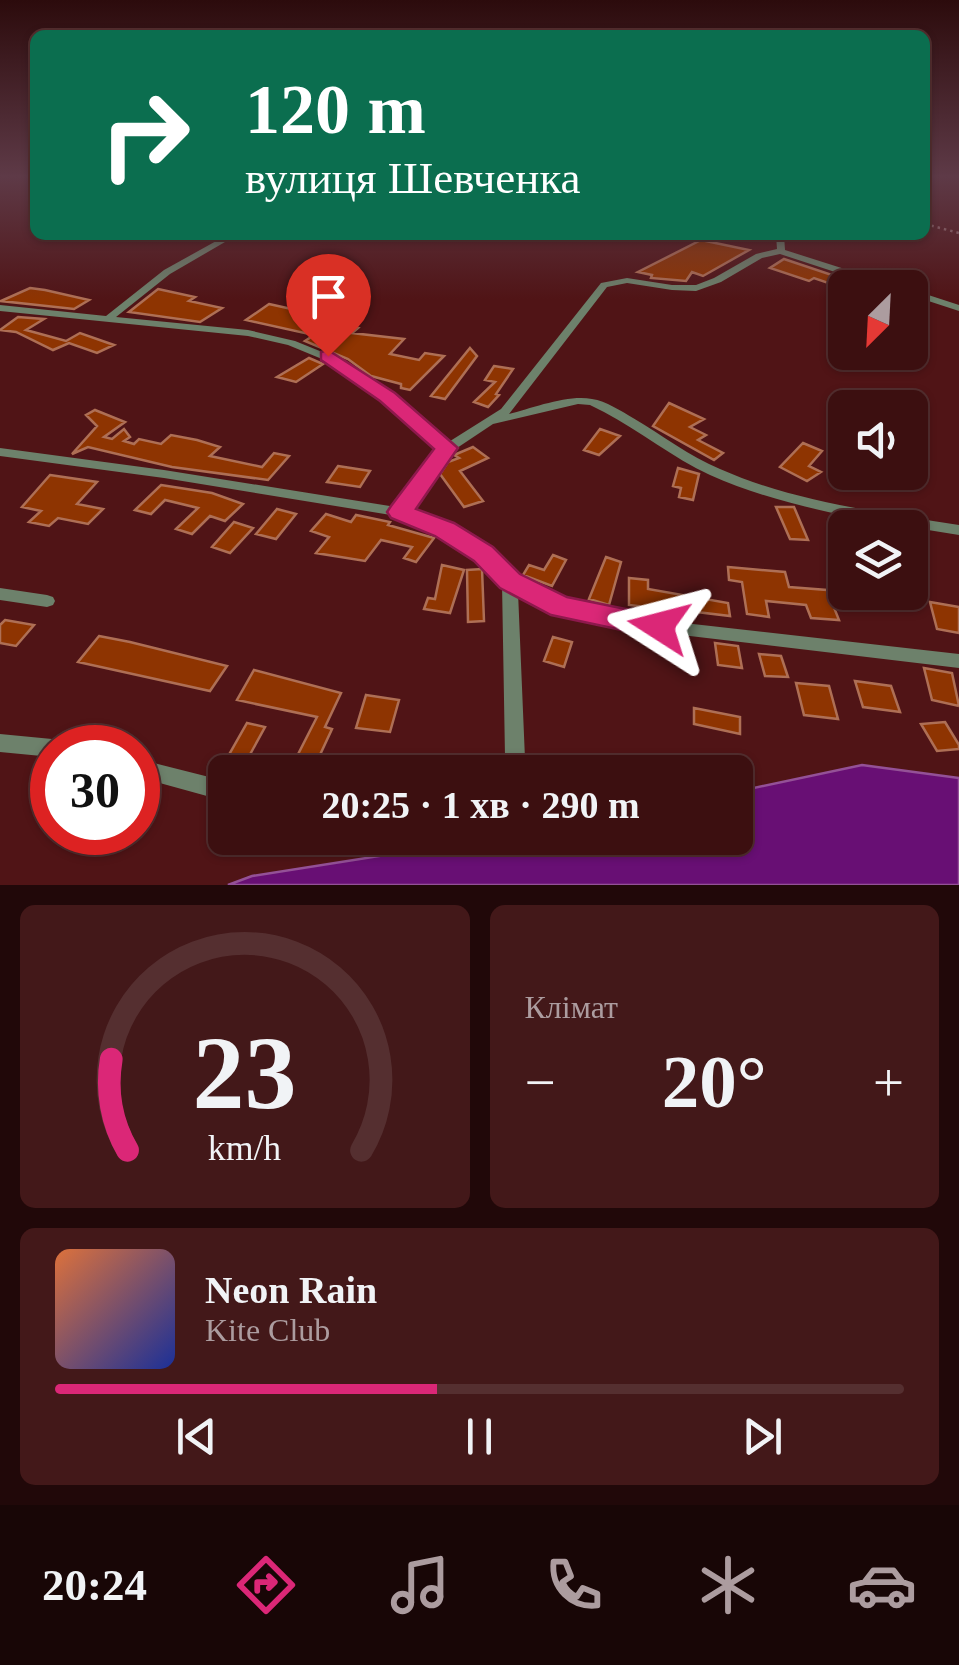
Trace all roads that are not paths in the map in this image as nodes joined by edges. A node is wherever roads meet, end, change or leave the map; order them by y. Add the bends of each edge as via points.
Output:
1 (224, 240) edge
2 (780, 240) edge
3 (781, 251) junction
4 (840, 270) edge
5 (928, 298) edge
6 (0, 308) edge
7 (959, 308) edge
8 (110, 317) junction
9 (493, 421) junction
10 (447, 448) junction
11 (0, 452) edge
12 (400, 512) junction
13 (959, 530) edge
14 (510, 581) junction
15 (0, 594) edge
16 (46, 600) dead end
17 (959, 661) edge
18 (0, 743) edge
19 (30, 746) edge
20 (516, 755) edge
21 (160, 774) edge
22 (208, 787) edge

1 - 8 street via 167,272
2 - 3 street
3 - 4 street
3 - 9 street via 692,289 629,278 604,285
5 - 7 street
6 - 8 street
8 - 10 street via 248,333 328,356
9 - 10 street
9 - 13 street via 592,402 712,471 752,486
10 - 12 street
11 - 12 street
12 - 14 street via 484,554
14 - 17 street via 561,607 622,622
14 - 20 street
15 - 16 street
18 - 19 street
21 - 22 street

